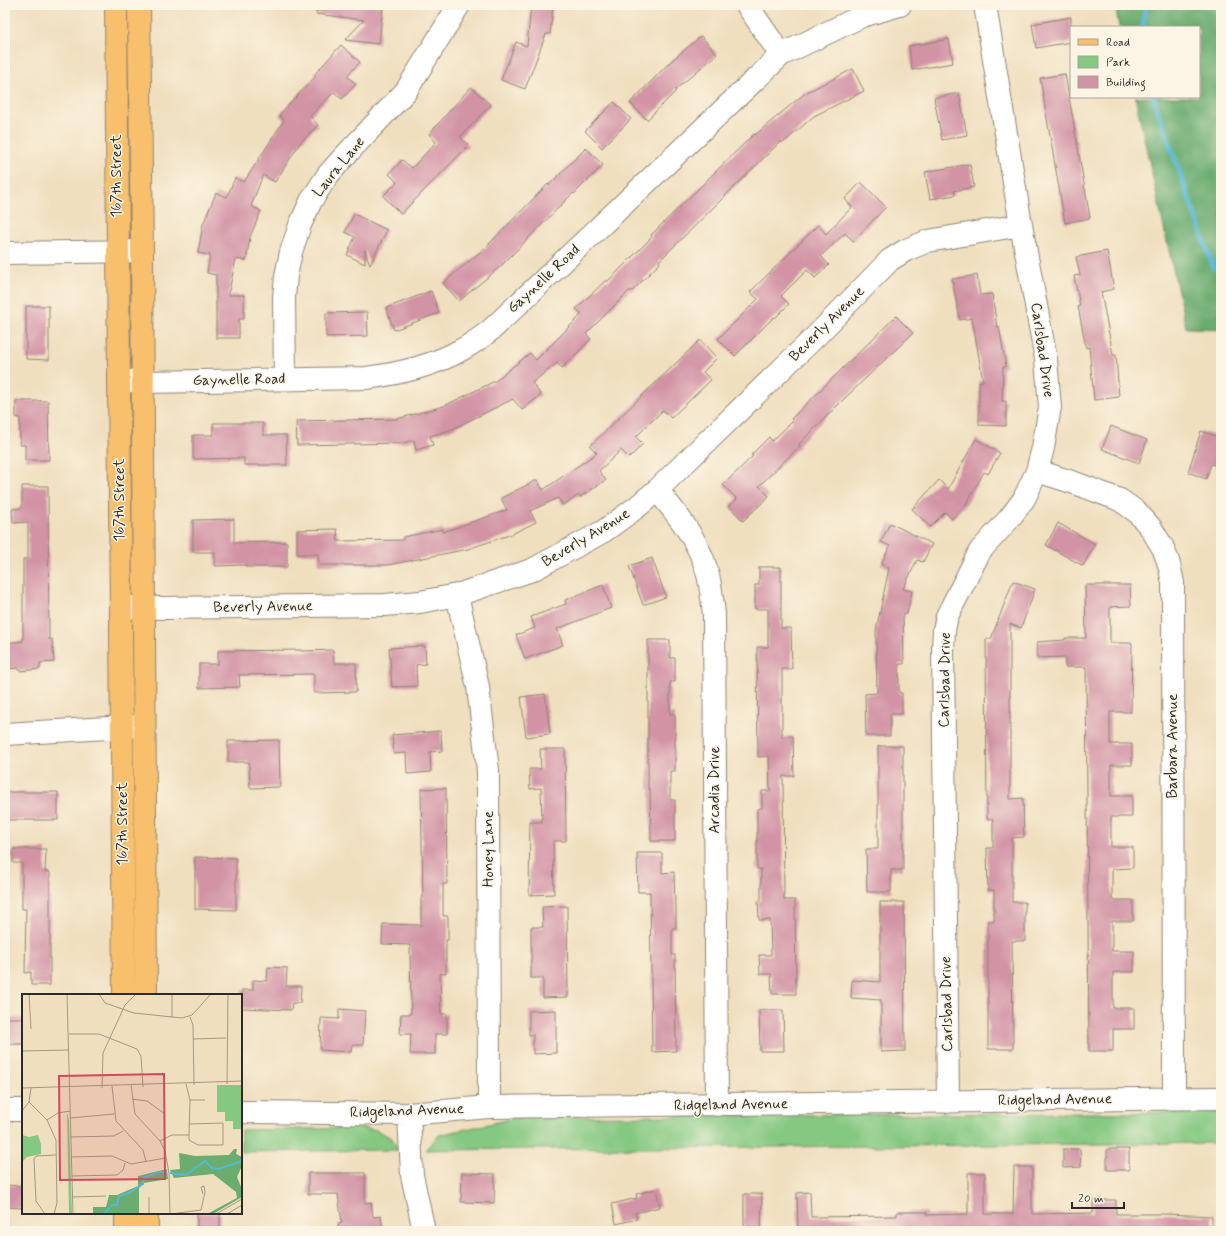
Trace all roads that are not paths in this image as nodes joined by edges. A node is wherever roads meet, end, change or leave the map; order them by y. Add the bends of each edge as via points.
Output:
1 (116, 5) edge
2 (138, 5) edge
3 (459, 5) edge
4 (747, 5) edge
5 (900, 5) edge
6 (985, 5) edge
7 (780, 55) junction
8 (1021, 225) junction
9 (118, 251) junction
10 (142, 251) junction
11 (5, 253) edge
12 (285, 379) junction
13 (119, 380) junction
14 (142, 382) junction
15 (1037, 471) junction
16 (657, 490) junction
17 (457, 594) junction
18 (121, 607) junction
19 (144, 608) junction
20 (144, 726) junction
21 (122, 728) junction
22 (5, 734) edge
23 (124, 994) edge
24 (146, 994) edge
25 (1174, 1098) junction
26 (1221, 1098) edge
27 (948, 1102) junction
28 (717, 1105) junction
29 (489, 1107) junction
30 (5, 1110) edge
31 (22, 1110) edge
32 (242, 1112) edge
33 (409, 1114) junction
34 (126, 1214) edge
35 (147, 1214) edge
36 (126, 1231) edge
37 (147, 1231) edge
38 (424, 1231) edge

1 - 9 main road, 167th Street
2 - 10 main road, 167th Street
3 - 12 street, Laura Lane via 406,91 341,160 311,201 300,225 286,276
4 - 7 street
5 - 7 street, Gaynelle Road via 862,16
6 - 8 street, Carlsbad Drive
7 - 12 street, Gaynelle Road via 492,329 476,341 443,358 390,375 366,378
8 - 15 street, Carlsbad Drive via 1049,383 1050,407
8 - 16 street, Beverly Avenue via 928,241 890,260
9 - 10 street
9 - 11 street
9 - 13 main road, 167th Street
10 - 14 main road, 167th Street
12 - 14 street, Gaynelle Road
13 - 14 street, Gaynelle Road
13 - 18 main road, 167th Street
14 - 19 main road, 167th Street
15 - 25 street, Barbara Avenue via 1120,500 1137,512 1151,528 1169,564 1173,583
15 - 27 street, Carlsbad Drive via 1024,499 980,551 948,616 944,630
16 - 17 street, Beverly Avenue via 604,531 532,570
16 - 28 street, Arcadia Drive via 692,535 707,571 712,591
17 - 19 street, Beverly Avenue via 420,602 385,605
17 - 29 street, Honey Lane via 478,687 488,770
18 - 19 street, Beverly Avenue
18 - 21 main road, 167th Street
19 - 20 main road, 167th Street
20 - 21 street
20 - 24 main road, 167th Street
21 - 22 street
21 - 23 main road, 167th Street
25 - 26 street, Ridgeland Avenue
25 - 27 street, Ridgeland Avenue
27 - 28 street, Ridgeland Avenue
28 - 29 street, Ridgeland Avenue
29 - 33 street, Ridgeland Avenue
30 - 31 street
32 - 33 street, Ridgeland Avenue
33 - 38 street via 412,1175
34 - 36 main road
35 - 37 main road

